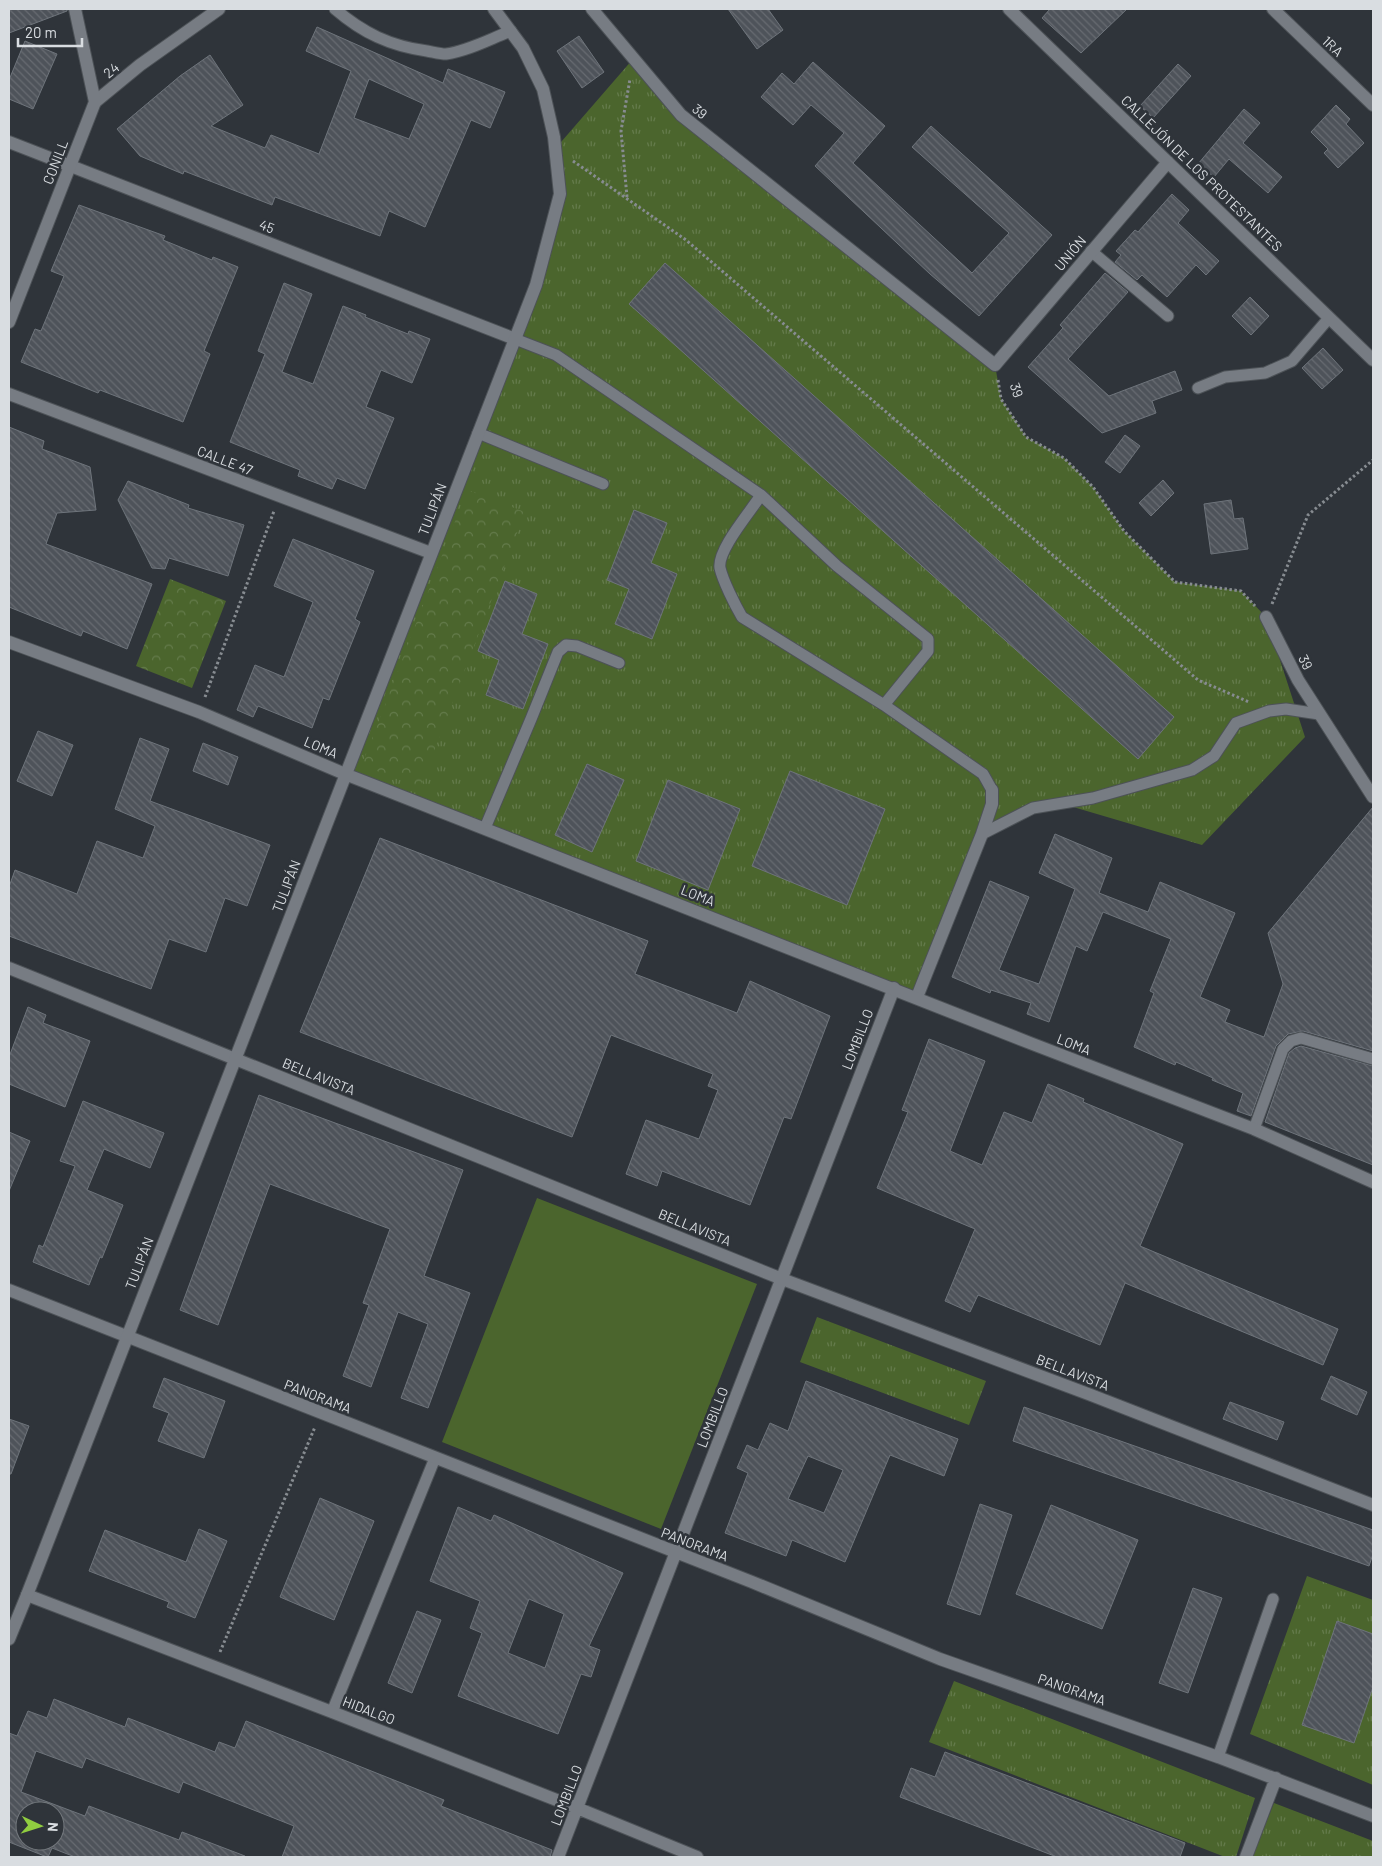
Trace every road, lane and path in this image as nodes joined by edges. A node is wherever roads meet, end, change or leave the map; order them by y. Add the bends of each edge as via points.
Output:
1 (75, 9) edge
2 (219, 9) edge
3 (335, 9) edge
4 (494, 9) edge
5 (592, 9) edge
6 (1009, 9) edge
7 (1273, 9) edge
8 (511, 31) junction
9 (633, 59) junction
10 (95, 102) junction
11 (1373, 105) edge
12 (9, 142) edge
13 (555, 143) junction
14 (1168, 162) junction
15 (70, 165) junction
16 (627, 198) junction
17 (1091, 251) junction
18 (1168, 316) dead end
19 (1329, 318) junction
20 (9, 322) edge
21 (515, 339) junction
22 (1373, 360) edge
23 (995, 365) junction
24 (1198, 388) dead end
25 (9, 394) edge
26 (478, 433) junction
27 (1373, 460) edge
28 (603, 484) dead end
29 (761, 495) junction
30 (279, 496) junction
31 (431, 553) junction
32 (1266, 617) junction
33 (9, 642) edge
34 (620, 662) dead end
35 (884, 705) junction
36 (1269, 711) junction
37 (200, 712) junction
38 (1318, 714) junction
39 (345, 774) junction
40 (992, 790) joint
41 (1373, 797) edge
42 (485, 828) junction
43 (982, 834) junction
44 (9, 968) edge
45 (894, 988) junction
46 (917, 997) junction
47 (235, 1058) junction
48 (1373, 1059) edge
49 (1254, 1129) junction
50 (1373, 1182) edge
51 (782, 1278) junction
52 (9, 1290) edge
53 (127, 1336) junction
54 (321, 1413) junction
55 (435, 1458) junction
56 (1373, 1505) edge
57 (675, 1552) junction
58 (27, 1595) junction
59 (1273, 1599) dead end
60 (9, 1638) edge
61 (214, 1666) junction
62 (332, 1712) junction
63 (1218, 1757) junction
64 (1276, 1778) junction
65 (577, 1808) junction
66 (1373, 1816) edge
67 (558, 1857) edge
68 (697, 1857) edge
69 (1246, 1857) edge

1 - 10 street
2 - 10 street, 24 via 140,65
3 - 8 lane via 373,36 409,49 444,54
4 - 8 street, TULIPÁN
5 - 9 street, 39
6 - 14 street, CALLEJÓN DE LOS PROTESTANTES
7 - 11 street, 1RA
8 - 13 street, TULIPÁN via 543,89
9 - 16 path via 621,131
9 - 23 street, 39 via 681,115
10 - 15 street, CONILL
12 - 15 street, 45
13 - 16 path
13 - 21 street, TULIPÁN via 560,194 536,285
14 - 17 street, UNIÓN
14 - 19 street, CALLEJÓN DE LOS PROTESTANTES
15 - 20 street, CONILL
15 - 21 street, 45
16 - 36 path via 686,240 1198,680
17 - 18 lane
17 - 23 street, UNIÓN
19 - 22 street, CALLEJÓN DE LOS PROTESTANTES
19 - 24 lane via 1292,361 1265,373 1225,377
21 - 26 street, TULIPÁN
21 - 29 lane via 556,355
23 - 32 path, 39 via 1001,399 1026,437 1064,458 1088,481 1124,531 1175,582 1241,591
25 - 30 street, CALLE 47
26 - 28 lane
26 - 31 street, TULIPÁN
27 - 32 path via 1308,516
29 - 35 lane via 837,566 928,639 928,651
29 - 35 lane via 723,551 720,567 735,606 742,617
30 - 31 street, CALLE 47
30 - 37 path
31 - 39 street, TULIPÁN
32 - 38 street, 39
33 - 37 street, LOMA
34 - 42 lane via 577,646 566,645 558,652
35 - 40 lane via 983,774
36 - 38 lane via 1286,709
36 - 43 lane via 1236,723 1214,756 1192,770 1093,798 1033,808
37 - 39 street, LOMA
38 - 41 street, 39
39 - 42 street, LOMA
39 - 47 street, TULIPÁN
40 - 43 street via 992,804
42 - 45 street, LOMA
43 - 46 street
44 - 47 street, BELLAVISTA
45 - 46 street, LOMA
45 - 51 street, LOMBILLO
46 - 49 street, LOMA
47 - 51 street, BELLAVISTA
47 - 53 street, TULIPÁN
48 - 49 lane via 1302,1038 1292,1040 1283,1049
49 - 50 street, LOMA
51 - 56 street, BELLAVISTA
51 - 57 street, LOMBILLO
52 - 53 street, PANORAMA
53 - 54 street, PANORAMA
53 - 58 street, TULIPÁN
54 - 55 street, PANORAMA
54 - 61 path
55 - 57 street, PANORAMA
55 - 62 lane
57 - 63 street, PANORAMA via 940,1659
57 - 65 street, LOMBILLO
58 - 60 street, TULIPÁN
58 - 61 street, HIDALGO
59 - 63 lane
61 - 62 street, HIDALGO
62 - 65 street, HIDALGO
63 - 64 street, PANORAMA
64 - 66 street, PANORAMA
64 - 69 street
65 - 67 street, LOMBILLO
65 - 68 street, HIDALGO

